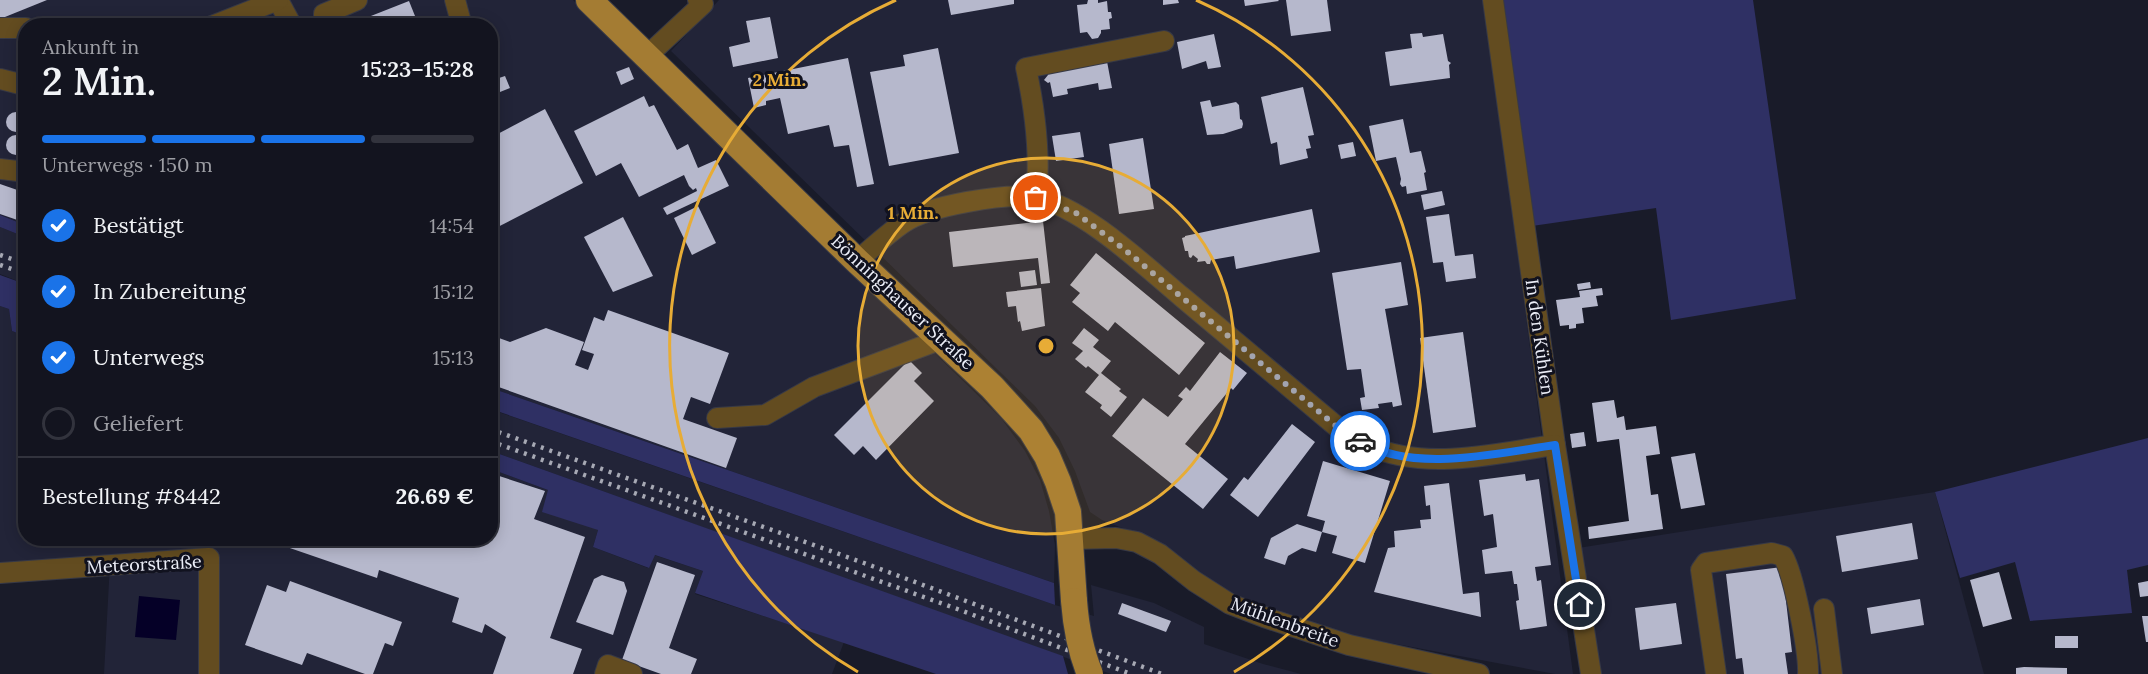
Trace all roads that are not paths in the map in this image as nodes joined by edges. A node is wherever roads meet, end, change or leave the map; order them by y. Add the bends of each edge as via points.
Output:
1 (278, 0) edge
2 (357, 0) edge
3 (455, 0) edge
4 (589, 0) edge
5 (1493, 0) edge
6 (703, 1) edge
7 (232, 18) edge
8 (288, 18) edge
9 (324, 18) edge
10 (460, 18) edge
11 (0, 28) edge
12 (18, 28) edge
13 (1164, 41) dead end
14 (647, 56) junction
15 (0, 79) edge
16 (18, 84) edge
17 (0, 169) edge
18 (18, 171) edge
19 (1036, 198) junction
20 (857, 261) junction
21 (942, 339) junction
22 (717, 418) dead end
23 (1555, 445) junction
24 (1071, 539) junction
25 (0, 573) edge
26 (1824, 609) dead end
27 (209, 674) edge
28 (605, 674) edge
29 (632, 674) edge
30 (1090, 674) edge
31 (1479, 674) edge
32 (1591, 674) edge
33 (1716, 674) edge
34 (1808, 674) edge
35 (1832, 674) edge

1 - 7 street
1 - 8 street
2 - 9 street via 324,14
3 - 10 street
4 - 14 main road, Bönninghauser Straße
5 - 23 street, In den Kühlen
6 - 14 street
11 - 12 street
13 - 19 street via 1026,68 1036,133
14 - 20 main road, Bönninghauser Straße
15 - 16 street
17 - 18 street
19 - 20 street via 1007,196 921,213 903,222
19 - 23 street via 1076,213 1336,426 1368,446 1431,459
20 - 21 main road, Bönninghauser Straße
21 - 22 street via 814,387 765,415
21 - 24 main road, Bönninghauser Straße via 1031,430 1058,482 1068,512
23 - 32 street, In den Kühlen
24 - 30 main road, Bönninghauser Straße, bridge via 1078,636
24 - 31 street, Mühlenbreite via 1116,538 1137,542 1230,603 1264,617 1349,645
25 - 27 street, Meteorstraße via 210,558
26 - 35 street
28 - 29 street via 608,666
33 - 34 street via 1701,570 1706,563 1772,553 1782,556 1789,567

